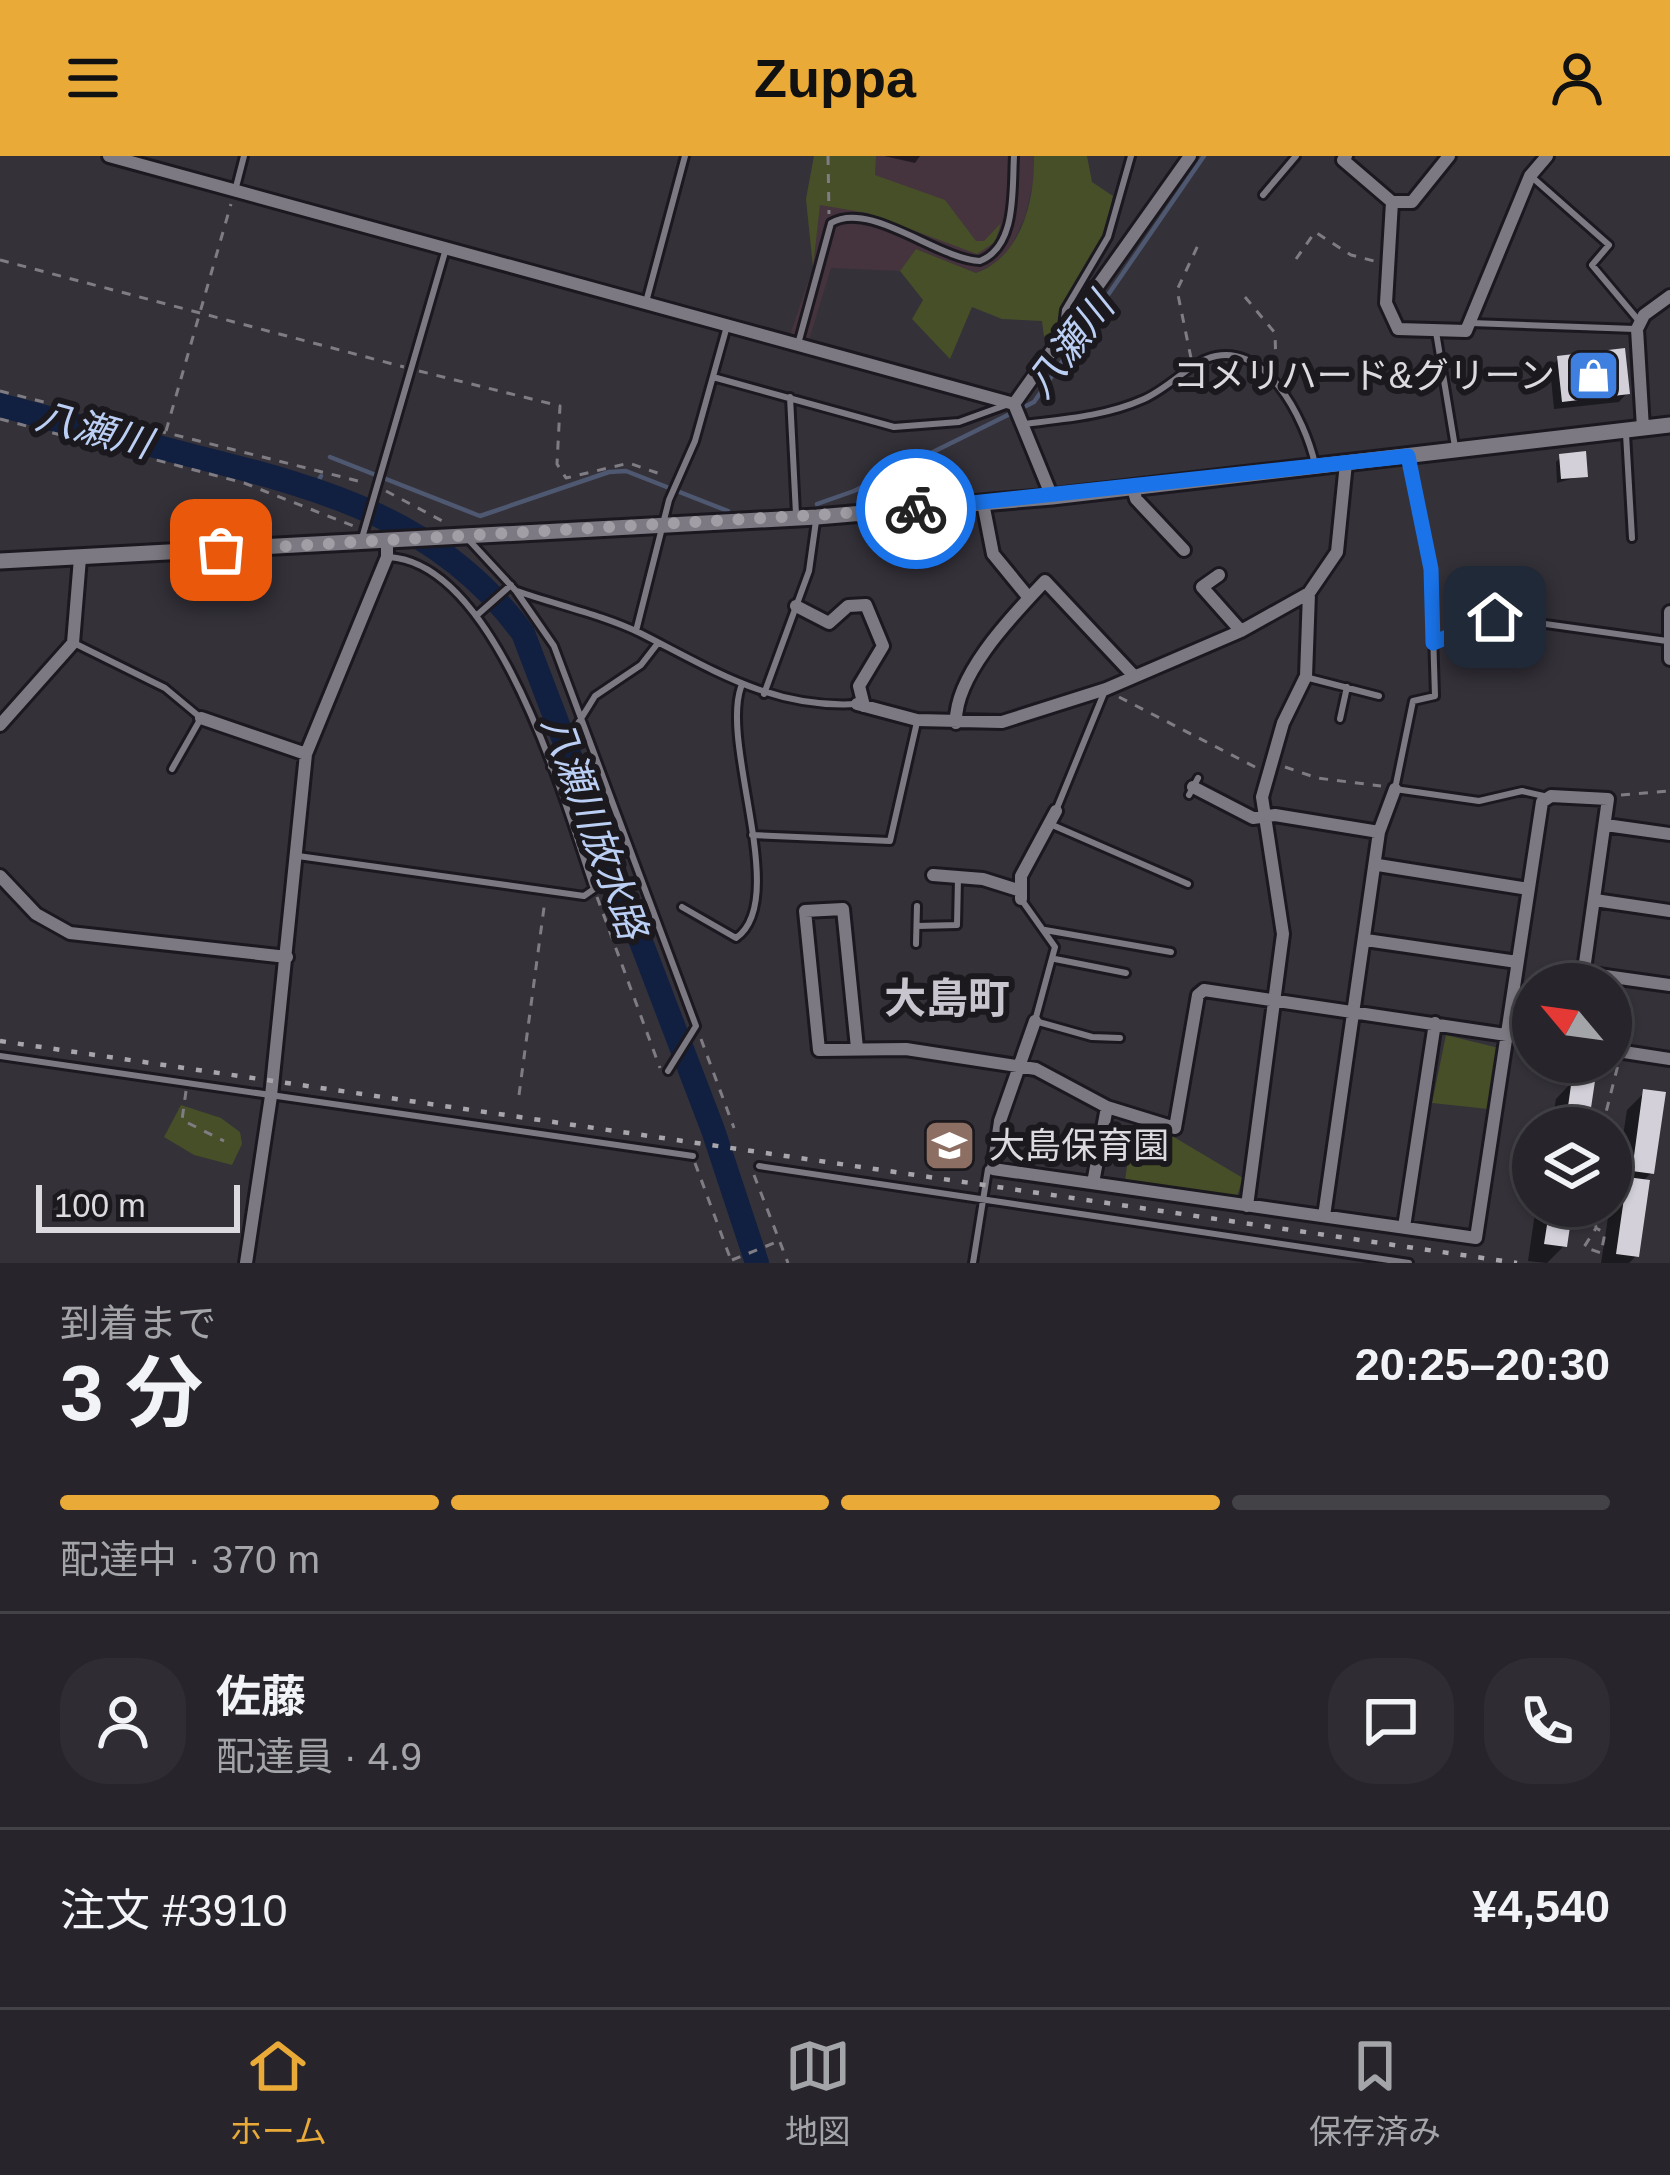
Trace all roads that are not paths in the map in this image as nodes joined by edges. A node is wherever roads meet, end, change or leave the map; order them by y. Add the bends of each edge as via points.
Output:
1 (110, 156) edge
2 (244, 156) edge
3 (685, 156) edge
4 (1015, 156) edge
5 (1131, 156) edge
6 (1190, 156) edge
7 (1296, 156) edge
8 (1449, 156) edge
9 (1547, 156) edge
10 (1341, 157) edge
11 (1530, 176) junction
12 (235, 190) junction
13 (1263, 195) dead end
14 (1392, 202) junction
15 (446, 249) junction
16 (1670, 296) edge
17 (646, 302) junction
18 (1471, 323) junction
19 (1638, 325) junction
20 (728, 326) junction
21 (1436, 332) junction
22 (1065, 337) junction
23 (798, 344) junction
24 (713, 377) junction
25 (790, 397) junction
26 (1012, 404) junction
27 (1023, 421) junction
28 (1670, 425) edge
29 (1635, 429) junction
30 (1456, 450) junction
31 (1408, 456) junction
32 (1346, 463) junction
33 (1316, 466) junction
34 (1132, 488) junction
35 (1052, 497) junction
36 (983, 503) junction
37 (796, 517) junction
38 (817, 517) junction
39 (662, 527) junction
40 (363, 532) junction
41 (464, 538) junction
42 (1632, 538) dead end
43 (391, 547) junction
44 (1184, 550) dead end
45 (80, 558) junction
46 (0, 561) edge
47 (1219, 574) dead end
48 (511, 588) junction
49 (1309, 593) junction
50 (1028, 598) junction
51 (796, 606) junction
52 (1670, 612) edge
53 (478, 614) junction
54 (636, 631) junction
55 (1241, 631) junction
56 (1667, 641) edge
57 (73, 643) junction
58 (658, 643) junction
59 (1433, 643) junction
60 (1670, 659) edge
61 (1134, 676) junction
62 (1306, 676) junction
63 (741, 687) junction
64 (1347, 687) junction
65 (1106, 689) junction
66 (764, 694) junction
67 (1379, 696) dead end
68 (861, 705) junction
69 (201, 718) junction
70 (579, 719) junction
71 (1340, 719) dead end
72 (917, 720) junction
73 (956, 723) junction
74 (0, 725) edge
75 (306, 754) junction
76 (553, 764) junction
77 (172, 769) dead end
78 (1193, 787) dead end
79 (1395, 789) junction
80 (1548, 796) junction
81 (1262, 817) junction
82 (1053, 818) junction
83 (1606, 825) junction
84 (1379, 832) junction
85 (1670, 834) edge
86 (752, 835) junction
87 (298, 856) junction
88 (1378, 865) junction
89 (933, 875) dead end
90 (0, 876) edge
91 (958, 878) junction
92 (1188, 884) dead end
93 (1528, 889) junction
94 (1020, 894) junction
95 (1595, 900) junction
96 (917, 907) dead end
97 (682, 908) dead end
98 (1670, 911) edge
99 (917, 926) junction
100 (1045, 930) junction
101 (1366, 940) junction
102 (916, 944) dead end
103 (1171, 952) dead end
104 (287, 957) junction
105 (1055, 959) junction
106 (1517, 962) junction
107 (1585, 963) edge
108 (1126, 973) dead end
109 (1632, 982) edge
110 (1670, 985) edge
111 (1276, 999) junction
112 (1354, 1012) junction
113 (1035, 1021) junction
114 (1435, 1023) junction
115 (1507, 1035) junction
116 (1512, 1036) edge
117 (1120, 1039) dead end
118 (857, 1048) junction
119 (1632, 1053) edge
120 (0, 1056) edge
121 (1670, 1059) edge
122 (1023, 1066) junction
123 (666, 1074) road end
124 (271, 1096) junction
125 (1107, 1107) junction
126 (693, 1156) road end
127 (759, 1166) road end
128 (988, 1169) dead end
129 (1093, 1184) junction
130 (982, 1199) junction
131 (1247, 1206) junction
132 (1324, 1216) junction
133 (1404, 1227) junction
134 (246, 1263) edge
135 (973, 1263) edge
136 (1409, 1263) edge

1 - 12 street
2 - 12 lane
3 - 17 lane
4 - 23 lane via 1011,213 1001,243 980,261 870,220 831,223
5 - 22 lane via 1108,237 1065,310
6 - 22 street
7 - 13 lane
8 - 14 street via 1412,202
9 - 11 street
10 - 14 street
11 - 18 street
11 - 19 lane via 1609,244 1592,265
12 - 15 street
14 - 21 street via 1386,303 1398,328
15 - 17 street
15 - 40 lane
16 - 19 street
17 - 20 street
18 - 19 lane
18 - 21 street via 1466,331
19 - 29 street
20 - 23 street
20 - 24 lane
21 - 30 lane
22 - 26 street
23 - 26 street
24 - 25 lane
24 - 39 lane
25 - 26 lane via 894,427 959,422
25 - 37 lane
26 - 27 street
27 - 33 lane via 1106,413 1184,379 1195,364 1232,356 1276,382 1296,408
27 - 35 street
28 - 29 street
29 - 30 street
29 - 42 lane
30 - 31 street
31 - 32 street
31 - 59 lane via 1431,569
32 - 33 street
32 - 49 street via 1337,552
33 - 34 street
34 - 35 street
34 - 44 street
35 - 36 street
36 - 38 street
36 - 50 street via 993,554
37 - 38 street
37 - 39 street
38 - 51 lane
39 - 41 street
39 - 54 lane
40 - 43 street
40 - 45 street
41 - 43 street
41 - 48 lane
43 - 53 lane
43 - 75 street
45 - 46 street
45 - 57 street
47 - 55 street via 1202,587
48 - 53 lane
48 - 54 lane
48 - 70 lane via 554,646
49 - 55 street
49 - 62 street
50 - 61 street via 1045,581
50 - 73 street via 996,633 955,708
51 - 66 lane
51 - 68 street via 829,623 848,606 866,605 884,646 860,686
52 - 56 street
53 - 76 lane
54 - 58 lane
55 - 61 street
56 - 59 lane via 1495,617
56 - 60 street
57 - 69 lane via 165,688
57 - 74 street
58 - 63 lane
58 - 70 lane via 641,665 601,688
59 - 79 lane via 1435,696 1413,700
61 - 65 street
62 - 64 lane
62 - 81 street via 1283,723
63 - 66 lane
63 - 86 lane via 734,730
64 - 67 lane
64 - 71 lane
65 - 73 street via 1002,722
65 - 82 lane
66 - 68 lane
68 - 72 street
69 - 75 street
69 - 77 lane
70 - 76 lane
70 - 123 lane via 694,1029
72 - 73 street
72 - 86 lane via 890,841
75 - 87 street
76 - 87 lane via 595,889 584,896
78 - 81 street via 1244,816
79 - 80 lane via 1479,801 1522,791
79 - 84 street
80 - 83 street via 1608,799
80 - 93 street
81 - 84 street
81 - 111 street via 1282,916
82 - 92 lane
82 - 94 street
83 - 85 street
83 - 95 street
84 - 88 street
86 - 97 lane via 755,904 742,935
87 - 104 street
88 - 93 street
88 - 101 street
89 - 91 street
90 - 104 street via 36,914 70,933
91 - 94 street
91 - 99 lane via 957,925
93 - 106 street
94 - 100 lane
95 - 98 street
95 - 107 street
96 - 99 lane
99 - 102 lane
100 - 103 lane
100 - 105 lane
101 - 106 street
101 - 112 street
104 - 124 street
105 - 108 lane
105 - 113 lane
106 - 115 street
109 - 110 street
111 - 112 street
111 - 125 street via 1200,991 1175,1128
111 - 131 street
112 - 114 street
112 - 132 street
113 - 117 lane
113 - 122 street
114 - 115 street
114 - 133 street
115 - 116 street
115 - 133 street via 1476,1238
118 - 118 street via 843,908 805,911 818,1050
118 - 122 street
119 - 121 street
120 - 124 lane
122 - 125 street
122 - 129 street via 1000,1120 993,1169
124 - 126 lane
124 - 134 street
125 - 129 street
127 - 130 lane
128 - 130 lane
129 - 131 street
130 - 135 lane
130 - 136 lane
131 - 132 street
132 - 133 street

